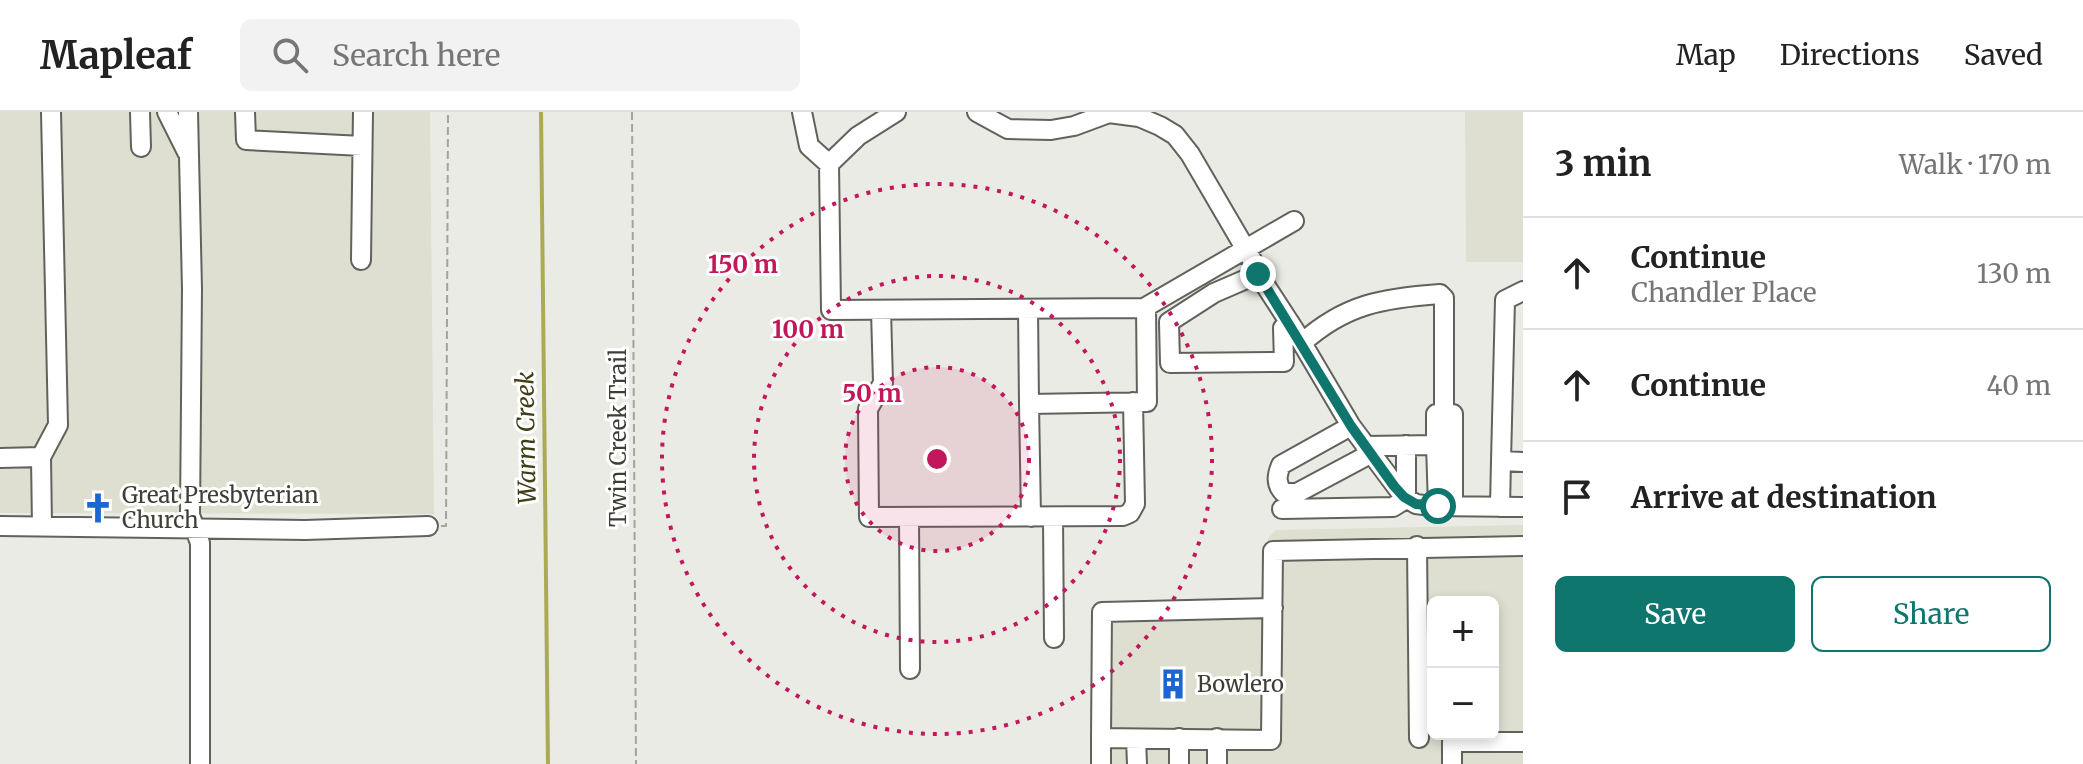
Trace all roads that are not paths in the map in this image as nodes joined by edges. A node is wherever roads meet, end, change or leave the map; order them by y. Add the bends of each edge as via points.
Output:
1 (51, 112) edge
2 (140, 112) edge
3 (167, 112) edge
4 (188, 112) edge
5 (245, 112) edge
6 (363, 112) edge
7 (802, 112) edge
8 (896, 112) edge
9 (977, 112) edge
10 (1124, 114) edge
11 (362, 146) junction
12 (141, 147) dead end
13 (188, 155) junction
14 (829, 164) junction
15 (1294, 221) dead end
16 (1247, 249) junction
17 (361, 260) dead end
18 (1258, 274) junction
19 (1523, 291) edge
20 (1146, 307) junction
21 (1028, 309) junction
22 (881, 310) junction
23 (1296, 332) junction
24 (1133, 402) junction
25 (1029, 404) junction
26 (1444, 414) junction
27 (1351, 426) junction
28 (1406, 445) junction
29 (1436, 445) junction
30 (1368, 450) junction
31 (41, 457) junction
32 (0, 458) edge
33 (1501, 461) junction
34 (1523, 462) edge
35 (1406, 499) junction
36 (1446, 506) junction
37 (1500, 507) junction
38 (1523, 507) edge
39 (1282, 509) dead end
40 (909, 517) junction
41 (1031, 517) junction
42 (1053, 517) junction
43 (0, 526) edge
44 (42, 526) junction
45 (428, 526) road end
46 (196, 529) junction
47 (1417, 546) junction
48 (1523, 546) edge
49 (1273, 608) junction
50 (1054, 638) dead end
51 (910, 669) dead end
52 (1101, 738) junction
53 (1179, 738) junction
54 (1217, 738) junction
55 (1419, 738) dead end
56 (1136, 739) junction
57 (1523, 742) edge
58 (200, 764) edge
59 (1101, 764) edge
60 (1137, 764) edge
61 (1179, 764) edge
62 (1217, 764) edge
63 (1452, 764) edge

1 - 31 street via 58,425
2 - 12 street
3 - 13 street
4 - 13 street
5 - 11 street via 246,140
6 - 11 street
7 - 14 street via 809,146
8 - 14 street via 858,136
9 - 10 street via 1008,129 1051,130 1109,113
10 - 16 street via 1175,135
11 - 17 street
13 - 46 street via 190,515
14 - 22 street via 831,310
15 - 16 street
16 - 18 street
16 - 20 street
18 - 23 street
18 - 23 street via 1214,293 1169,322 1170,363 1284,362 1283,328
19 - 33 street via 1505,300
20 - 21 street
20 - 24 street via 1147,402
21 - 22 street
21 - 25 street
22 - 40 street via 883,383 868,409 869,517
23 - 26 street via 1362,305 1440,294
23 - 27 street
24 - 25 street
24 - 42 street via 1135,504 1130,513
25 - 41 street
26 - 29 street via 1436,414
26 - 36 street via 1453,414
27 - 30 street
27 - 30 street via 1281,465 1280,489 1297,493
28 - 29 street
28 - 30 street
28 - 35 street
29 - 36 street
30 - 35 street
31 - 32 street
31 - 44 street
33 - 34 street
33 - 37 street
35 - 36 street
35 - 39 street via 1393,507
36 - 37 street
37 - 38 street
40 - 41 street
40 - 51 street
41 - 42 street
42 - 50 street
43 - 44 street
44 - 46 street
45 - 46 street
46 - 58 street
47 - 48 street
47 - 49 street via 1273,551
47 - 55 street
49 - 52 street via 1102,612
49 - 54 street via 1271,740
52 - 56 street
52 - 59 street
53 - 54 street
53 - 56 street
53 - 61 street
54 - 62 street
56 - 60 street
57 - 63 street via 1452,742

